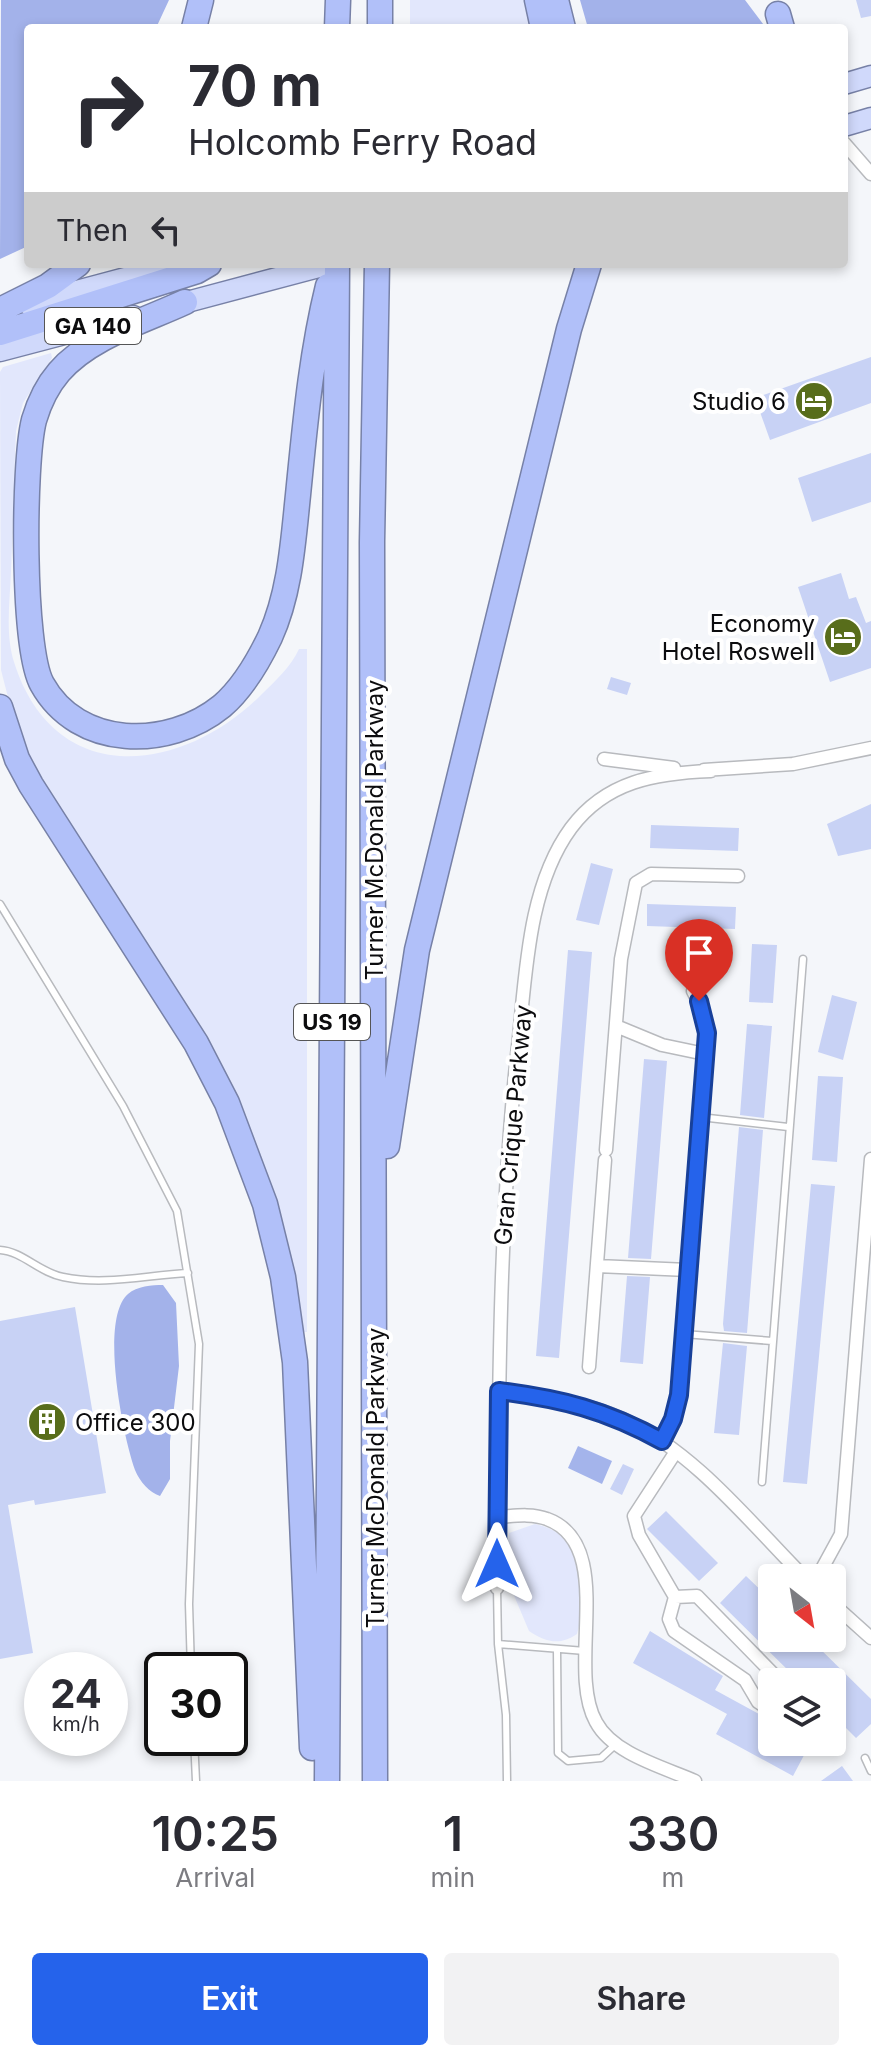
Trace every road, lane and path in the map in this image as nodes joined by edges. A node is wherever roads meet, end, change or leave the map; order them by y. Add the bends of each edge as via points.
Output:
1 (201, 0) edge
2 (338, 0) edge
3 (380, 0) edge
4 (537, 0) edge
5 (556, 0) edge
6 (195, 24) edge
7 (337, 24) edge
8 (380, 24) edge
9 (542, 24) edge
10 (562, 24) edge
11 (871, 70) edge
12 (848, 72) edge
13 (871, 76) edge
14 (848, 83) edge
15 (871, 118) edge
16 (848, 125) edge
17 (848, 148) edge
18 (871, 174) edge
19 (72, 268) edge
20 (163, 268) edge
21 (202, 268) edge
22 (319, 268) edge
23 (333, 268) edge
24 (334, 268) edge
25 (377, 268) edge
26 (573, 268) edge
27 (588, 268) edge
28 (185, 302) junction
29 (0, 311) edge
30 (569, 329) junction
31 (0, 333) edge
32 (0, 351) edge
33 (0, 707) edge
34 (871, 748) edge
35 (604, 759) dead end
36 (711, 771) junction
37 (738, 876) dead end
38 (0, 904) edge
39 (803, 959) dead end
40 (693, 991) dead end
41 (616, 1026) junction
42 (705, 1054) junction
43 (700, 1117) junction
44 (788, 1127) junction
45 (871, 1159) edge
46 (376, 1219) junction
47 (0, 1250) edge
48 (597, 1266) junction
49 (688, 1270) junction
50 (188, 1273) junction
51 (866, 1288) edge
52 (684, 1334) junction
53 (772, 1341) junction
54 (857, 1353) junction
55 (871, 1357) edge
56 (589, 1367) dead end
57 (499, 1391) junction
58 (662, 1441) junction
59 (675, 1453) junction
60 (762, 1482) dead end
61 (498, 1517) junction
62 (790, 1564) edge
63 (825, 1564) edge
64 (497, 1588) joint
65 (675, 1597) junction
66 (846, 1616) edge
67 (871, 1638) edge
68 (498, 1644) junction
69 (557, 1650) junction
70 (585, 1651) junction
71 (190, 1652) edge
72 (763, 1664) junction
73 (767, 1668) edge
74 (745, 1680) junction
75 (758, 1702) edge
76 (615, 1745) junction
77 (195, 1756) edge
78 (865, 1758) dead end
79 (871, 1771) edge
80 (196, 1781) edge
81 (314, 1781) edge
82 (327, 1781) edge
83 (375, 1781) edge
84 (507, 1781) edge
85 (695, 1781) edge

1 - 6 highway
2 - 7 highway
3 - 8 highway
4 - 9 highway
5 - 10 highway
11 - 12 main road
13 - 14 main road
15 - 16 main road
17 - 18 street
19 - 29 highway
20 - 29 main road, GA 140
21 - 31 highway
22 - 28 main road, GA 140
23 - 28 highway via 312,366 288,579 269,639 247,678 211,714 165,733 114,735 91,729 61,709 41,683 33,660 28,573 33,426 46,390 73,358
24 - 82 highway, Turner McDonald Parkway / US 19
25 - 46 highway, Turner McDonald Parkway / US 19 via 372,542
26 - 30 highway
27 - 30 highway
28 - 32 main road, GA 140
30 - 46 highway via 417,950
33 - 81 highway via 31,785 202,1053 242,1137 265,1204 291,1316 295,1362
34 - 36 street via 783,766
35 - 36 street
36 - 57 street, Gran Crique Parkway via 651,776 604,796 570,829 548,875 528,962 511,1102
37 - 41 street via 639,878 622,949
38 - 50 lane via 148,1151 177,1211
39 - 44 lane
40 - 42 street via 706,1022
41 - 42 street via 662,1045
41 - 48 street
42 - 43 street
43 - 44 lane
43 - 49 street
44 - 53 lane
45 - 51 street
46 - 83 highway, Turner McDonald Parkway / US 19
47 - 50 lane via 60,1277 109,1282
48 - 49 street
48 - 56 street
49 - 52 street
50 - 71 lane via 199,1344
51 - 54 street
52 - 53 lane
52 - 58 street via 679,1395
53 - 60 lane
54 - 55 street
54 - 63 street via 841,1534
57 - 58 street via 583,1405
57 - 61 street, Gran Crique Parkway
58 - 59 street
59 - 62 street
59 - 65 street via 634,1516 639,1535
61 - 64 street, Gran Crique Parkway
61 - 70 street via 547,1519 578,1545 585,1572
64 - 68 lane
65 - 72 street via 697,1596
65 - 74 street via 669,1619 674,1631
66 - 67 street
68 - 69 lane
68 - 84 lane
69 - 70 lane
69 - 76 lane via 558,1753 568,1761 601,1758
70 - 76 street via 586,1697 596,1724
72 - 73 street
72 - 74 street
74 - 75 street
76 - 85 street
77 - 80 lane
78 - 79 lane

